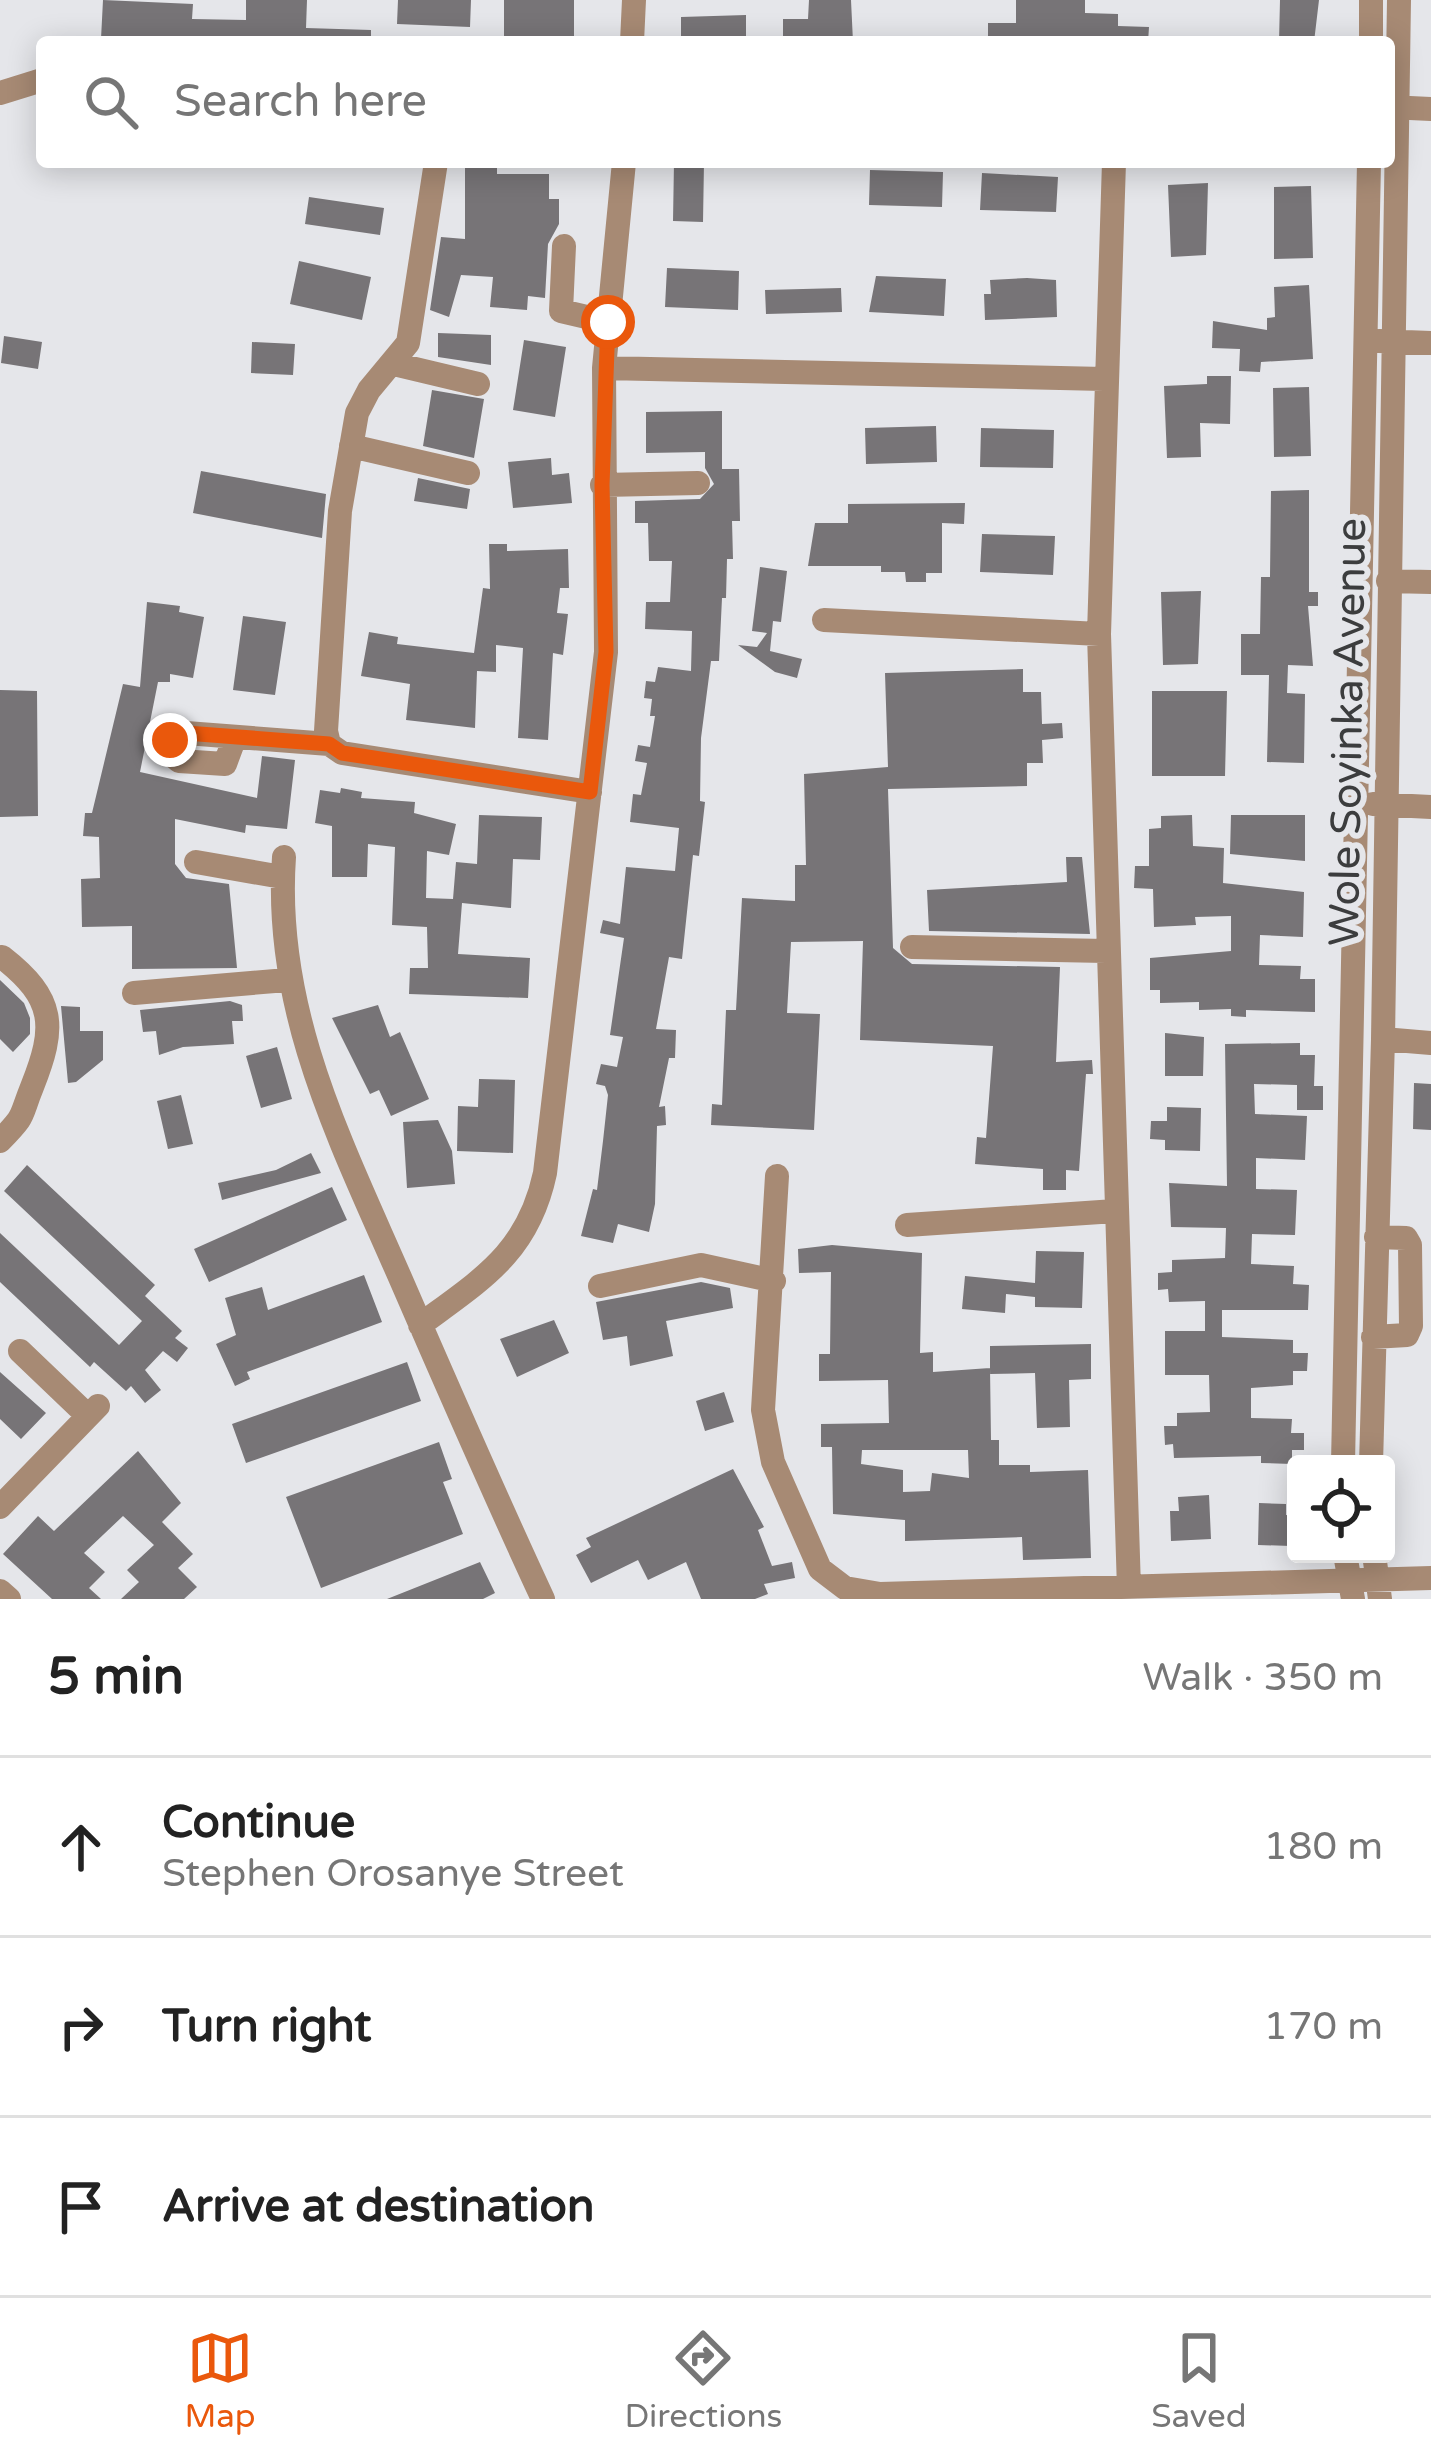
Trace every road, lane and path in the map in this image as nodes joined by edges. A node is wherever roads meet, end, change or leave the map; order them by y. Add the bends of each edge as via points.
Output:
1 (634, 0) edge
2 (1371, 0) edge
3 (1399, 0) edge
4 (632, 36) edge
5 (1371, 36) edge
6 (1395, 71) edge
7 (36, 82) edge
8 (0, 93) edge
9 (1395, 107) edge
10 (1431, 109) edge
11 (435, 168) edge
12 (623, 168) edge
13 (1114, 168) edge
14 (1369, 168) edge
15 (1393, 168) edge
16 (564, 246) dead end
17 (608, 322) junction
18 (1366, 340) junction
19 (1394, 341) junction
20 (1431, 343) edge
21 (394, 364) junction
22 (604, 368) junction
23 (1104, 379) junction
24 (478, 384) dead end
25 (351, 446) junction
26 (468, 473) dead end
27 (698, 483) dead end
28 (602, 485) junction
29 (1388, 581) junction
30 (1431, 582) edge
31 (824, 620) dead end
32 (1099, 634) junction
33 (235, 737) dead end
34 (329, 744) junction
35 (590, 792) junction
36 (1356, 803) junction
37 (1384, 804) junction
38 (1431, 807) edge
39 (196, 862) dead end
40 (912, 947) dead end
41 (1106, 951) junction
42 (2, 957) edge
43 (287, 980) junction
44 (134, 993) dead end
45 (1384, 1040) junction
46 (1431, 1043) edge
47 (0, 1141) edge
48 (777, 1176) dead end
49 (1115, 1211) junction
50 (907, 1225) dead end
51 (1376, 1237) junction
52 (774, 1282) junction
53 (600, 1286) dead end
54 (420, 1325) junction
55 (1373, 1337) junction
56 (20, 1351) dead end
57 (1342, 1455) edge
58 (1371, 1455) edge
59 (0, 1507) edge
60 (1431, 1578) edge
61 (1129, 1589) junction
62 (0, 1591) edge
63 (1378, 1591) edge
64 (1351, 1592) edge
65 (9, 1599) edge
66 (543, 1599) edge

1 - 4 street
2 - 5 street
3 - 6 street, Wole Soyinka Avenue
7 - 8 street
9 - 10 street
11 - 21 street via 407,343
12 - 17 street
13 - 23 street
14 - 18 street, Wole Soyinka Avenue
15 - 19 street, Wole Soyinka Avenue
16 - 17 street via 561,310
17 - 22 street
18 - 19 street
18 - 36 street, Wole Soyinka Avenue
19 - 20 street
19 - 29 street, Wole Soyinka Avenue
21 - 24 street
21 - 25 street via 363,401
22 - 23 street
22 - 28 street
23 - 32 street
25 - 26 street
25 - 34 street via 340,511
27 - 28 street
28 - 35 street via 606,652
29 - 30 street
29 - 37 street, Wole Soyinka Avenue
31 - 32 street
32 - 41 street
33 - 34 street
34 - 35 street via 342,753
35 - 54 street via 538,1208 494,1270
36 - 37 street
36 - 57 street, Wole Soyinka Avenue
37 - 38 street
37 - 45 street, Wole Soyinka Avenue
39 - 43 street via 283,867
40 - 41 street
41 - 49 street
42 - 47 street via 28,977 50,1018 26,1114
43 - 44 street
43 - 54 street via 307,1061
45 - 46 street
45 - 51 street, Wole Soyinka Avenue
48 - 52 street
49 - 50 street
49 - 61 street
51 - 55 street, Wole Soyinka Avenue
51 - 55 street via 1410,1245 1412,1326 1407,1335
52 - 53 street via 701,1265
52 - 61 street via 763,1411 773,1462 820,1569 845,1588 880,1594
54 - 66 street
55 - 58 street, Wole Soyinka Avenue
56 - 59 street via 93,1411
60 - 63 street
61 - 64 street
62 - 65 street
63 - 64 street

